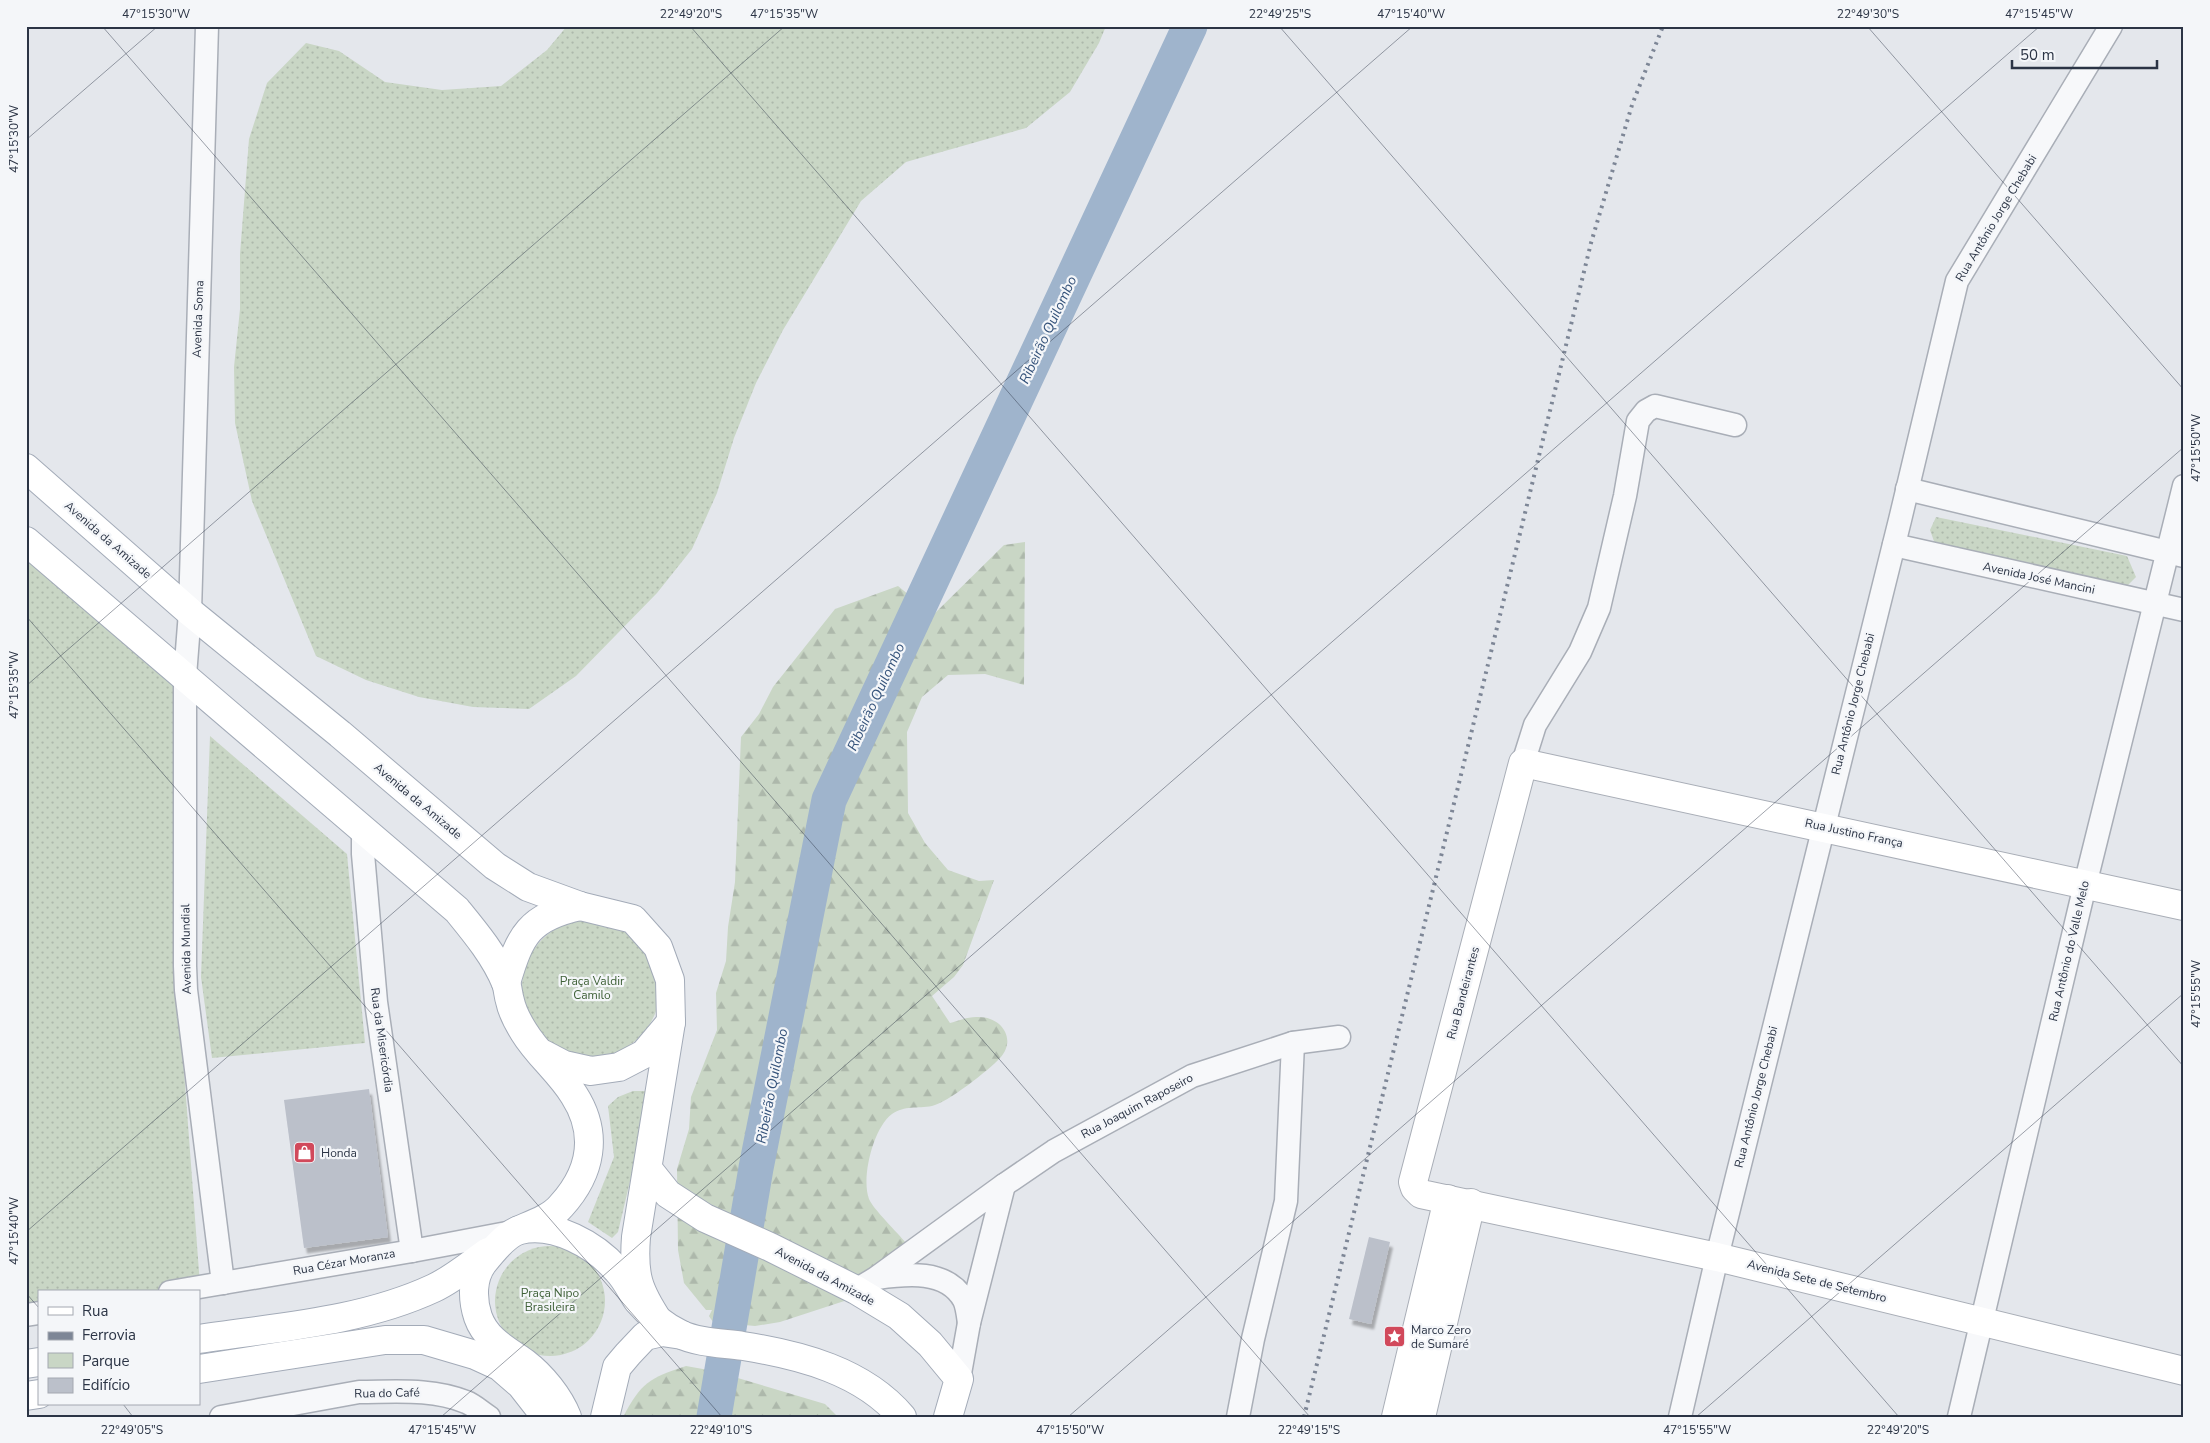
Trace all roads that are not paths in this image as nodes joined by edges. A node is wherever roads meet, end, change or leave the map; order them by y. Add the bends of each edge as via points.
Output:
1 (206, 26) edge
2 (2111, 26) edge
3 (1735, 425) dead end
4 (26, 468) edge
5 (2184, 486) edge
6 (1907, 489) junction
7 (26, 540) edge
8 (1894, 545) junction
9 (2175, 554) edge
10 (2155, 602) junction
11 (2184, 610) edge
12 (190, 612) junction
13 (185, 676) junction
14 (1523, 763) junction
15 (1823, 826) junction
16 (363, 829) junction
17 (2085, 885) junction
18 (580, 906) junction
19 (2184, 906) edge
20 (506, 983) junction
21 (671, 1022) junction
22 (1339, 1037) dead end
23 (1293, 1043) junction
24 (540, 1052) junction
25 (648, 1169) junction
26 (1004, 1186) junction
27 (1459, 1201) junction
28 (519, 1230) junction
29 (496, 1247) junction
30 (412, 1251) junction
31 (1717, 1257) junction
32 (223, 1283) junction
33 (866, 1284) junction
34 (182, 1290) edge
35 (1982, 1322) junction
36 (969, 1323) junction
37 (682, 1332) junction
38 (200, 1339) edge
39 (200, 1369) edge
40 (2184, 1371) edge
41 (958, 1379) junction
42 (221, 1417) edge
43 (488, 1417) edge
44 (546, 1417) edge
45 (567, 1417) edge
46 (605, 1417) edge
47 (902, 1417) edge
48 (948, 1417) edge
49 (1238, 1417) edge
50 (1396, 1417) edge
51 (1421, 1417) edge
52 (1680, 1417) edge
53 (1959, 1417) edge

1 - 12 street, Avenida Soma
2 - 6 street, Rua Antônio Jorge Chebabi via 1957,281
3 - 14 street via 1655,406 1646,410 1638,421 1625,496 1599,608 1580,652 1535,725
4 - 12 main road, Avenida da Amizade
5 - 9 street, Rua Antônio do Valle Melo
6 - 8 street, Rua Antônio Jorge Chebabi
6 - 9 street
7 - 13 main road
8 - 10 street, Avenida José Mancini
8 - 15 street, Rua Antônio Jorge Chebabi
9 - 10 street, Rua Antônio do Valle Melo
10 - 11 street, Avenida José Mancini
10 - 17 street, Rua Antônio do Valle Melo
12 - 13 street, Avenida Mundial
12 - 18 main road, Avenida da Amizade via 495,866 528,887
13 - 16 main road
13 - 32 street, Avenida Mundial via 186,990
14 - 15 main road, Rua Justino França
14 - 27 main road, Rua Bandeirantes via 1413,1182 1421,1194
15 - 17 main road, Rua Justino França
15 - 31 street, Rua Antônio Jorge Chebabi
16 - 20 main road via 457,910 481,940
16 - 30 street, Rua da Misericórdia via 376,1002
17 - 19 main road, Rua Justino França
17 - 35 street, Rua Antônio do Valle Melo
18 - 20 main road via 557,912 537,923 513,956
18 - 21 main road, Avenida da Amizade via 634,919 658,947 670,980
20 - 24 main road via 510,1003 524,1032
21 - 24 main road via 644,1054 619,1067 591,1071 564,1066
21 - 25 main road, Avenida da Amizade
22 - 23 street, Rua Joaquim Raposeiro
23 - 26 street, Rua Joaquim Raposeiro via 1192,1076 1054,1150
23 - 49 street via 1286,1201
24 - 28 main road via 574,1094 585,1116 589,1157 582,1175 561,1207
25 - 33 main road, Avenida da Amizade via 668,1194 705,1218
25 - 37 main road, Avenida da Amizade via 634,1258 636,1276 641,1293
26 - 33 street, Rua Joaquim Raposeiro
26 - 36 street
27 - 31 main road, Avenida Sete de Setembro
27 - 50 main road
27 - 51 main road
28 - 29 main road
28 - 30 street, Rua Cézar Moranza
28 - 37 main road via 544,1230 570,1236 598,1250 619,1272 639,1302
29 - 38 main road via 436,1287 398,1303 352,1316
29 - 45 main road via 480,1268 473,1292 478,1318 490,1338 527,1365 547,1386
30 - 32 street, Rua Cézar Moranza
31 - 35 main road, Avenida Sete de Setembro
31 - 52 street, Rua Antônio Jorge Chebabi
32 - 34 street, Rua Cézar Moranza
33 - 36 street via 908,1274 934,1277 950,1286 964,1300
33 - 41 main road, Avenida da Amizade via 930,1344
35 - 40 main road, Avenida Sete de Setembro
35 - 53 street, Rua Antônio do Valle Melo
36 - 41 street
37 - 46 main road via 646,1336 628,1354 617,1367
37 - 47 main road via 833,1368 868,1386
39 - 44 main road via 385,1340 424,1340 500,1366 521,1385
41 - 48 main road
42 - 43 street, Rua do Café via 364,1392 429,1392 466,1402

